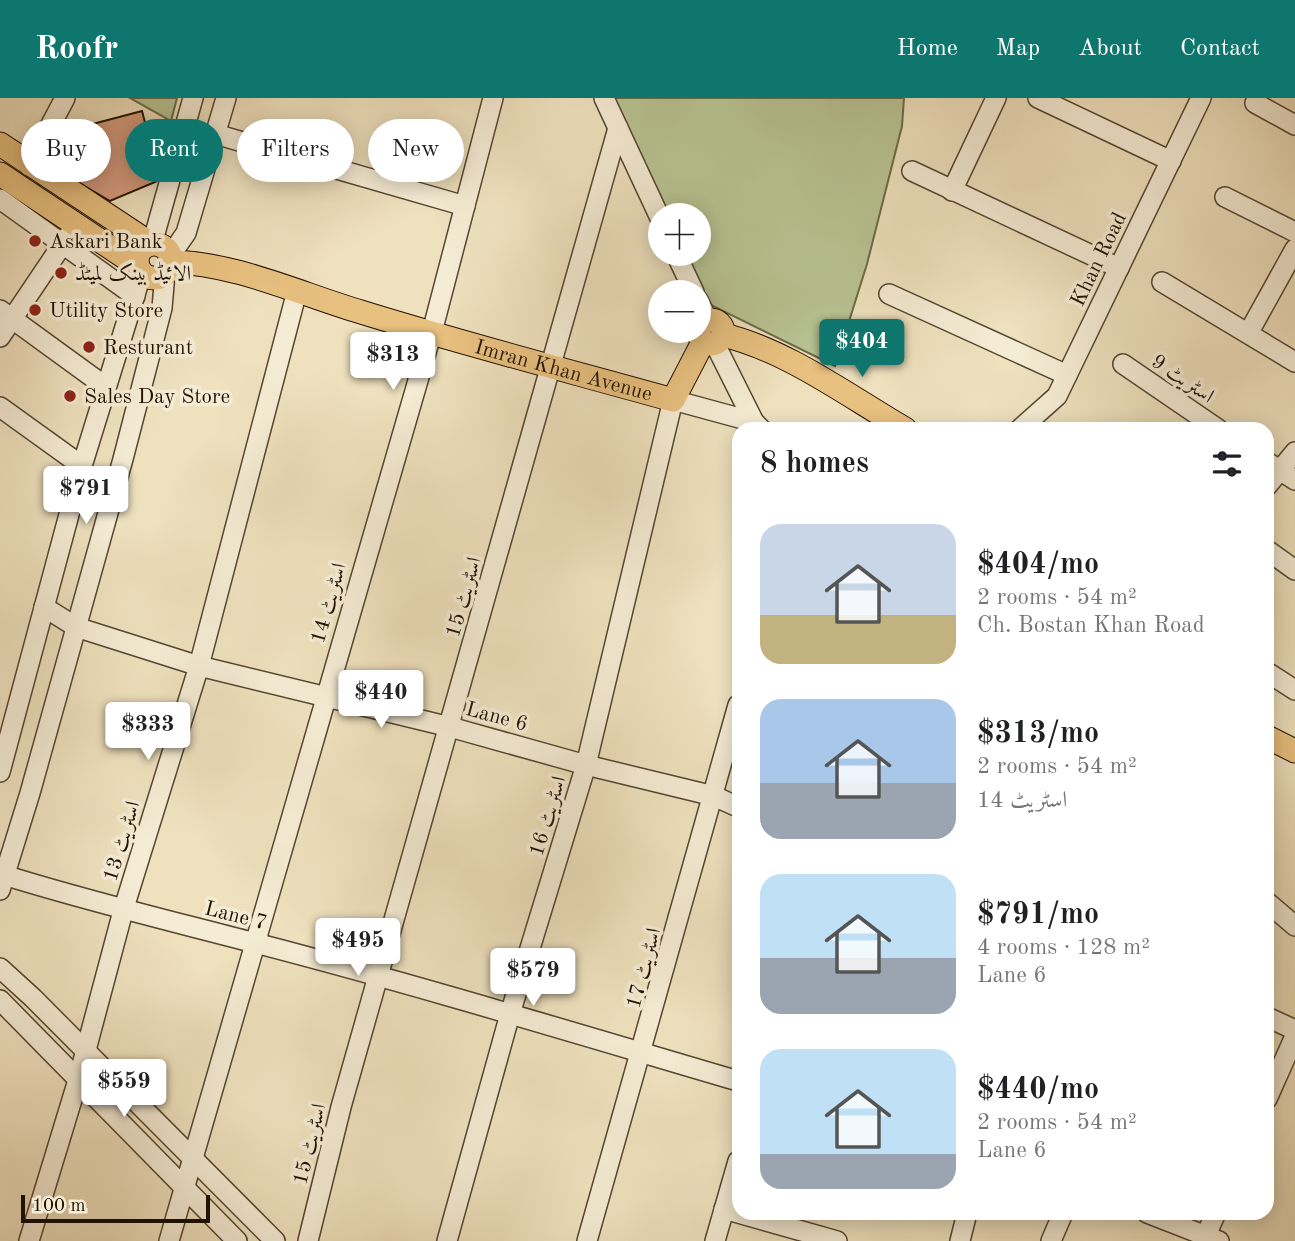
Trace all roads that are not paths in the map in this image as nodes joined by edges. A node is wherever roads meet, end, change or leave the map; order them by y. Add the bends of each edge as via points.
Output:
1 (65, 98) edge
2 (192, 98) edge
3 (226, 98) edge
4 (493, 98) edge
5 (604, 98) edge
6 (996, 98) edge
7 (1038, 98) edge
8 (1201, 98) edge
9 (1255, 103) dead end
10 (54, 119) edge
11 (220, 119) edge
12 (1295, 125) edge
13 (618, 128) junction
14 (223, 136) edge
15 (0, 144) edge
16 (21, 160) edge
17 (1171, 161) junction
18 (912, 171) dead end
19 (0, 174) edge
20 (53, 182) edge
21 (201, 182) edge
22 (952, 191) junction
23 (1225, 197) dead end
24 (0, 200) edge
25 (653, 203) edge
26 (465, 206) junction
27 (76, 224) junction
28 (1295, 232) edge
29 (62, 244) junction
30 (1295, 249) edge
31 (162, 256) junction
32 (1119, 268) junction
33 (140, 269) junction
34 (1162, 282) dead end
35 (297, 291) junction
36 (889, 294) dead end
37 (135, 296) junction
38 (6, 314) edge
39 (711, 330) edge
40 (432, 332) junction
41 (1249, 332) junction
42 (711, 333) edge
43 (0, 337) edge
44 (702, 343) edge
45 (1295, 362) edge
46 (1123, 364) dead end
47 (551, 366) junction
48 (1067, 375) junction
49 (106, 387) junction
50 (673, 400) junction
51 (0, 407) edge
52 (744, 422) edge
53 (755, 422) edge
54 (893, 422) edge
55 (1028, 422) edge
56 (1208, 422) edge
57 (1295, 452) edge
58 (82, 466) junction
59 (1277, 475) edge
60 (1274, 555) edge
61 (1295, 570) edge
62 (44, 607) junction
63 (76, 627) junction
64 (199, 667) junction
65 (1274, 676) edge
66 (1295, 690) edge
67 (325, 695) junction
68 (450, 727) junction
69 (732, 728) edge
70 (1274, 740) edge
71 (1295, 751) edge
72 (586, 765) junction
73 (0, 772) edge
74 (714, 796) junction
75 (732, 804) edge
76 (2, 883) edge
77 (1274, 908) edge
78 (123, 911) junction
79 (1295, 926) edge
80 (255, 943) junction
81 (0, 968) edge
82 (379, 978) junction
83 (0, 1000) edge
84 (510, 1014) junction
85 (1274, 1020) edge
86 (1295, 1030) edge
87 (1295, 1036) edge
88 (643, 1052) junction
89 (85, 1053) junction
90 (732, 1079) edge
91 (78, 1080) junction
92 (1274, 1083) edge
93 (194, 1159) junction
94 (732, 1182) edge
95 (184, 1185) junction
96 (724, 1209) junction
97 (732, 1211) edge
98 (763, 1220) edge
99 (965, 1220) edge
100 (1060, 1220) edge
101 (1165, 1220) edge
102 (1215, 1220) edge
103 (1212, 1238) edge
104 (29, 1241) edge
105 (169, 1241) edge
106 (237, 1241) edge
107 (275, 1241) edge
108 (308, 1241) edge
109 (447, 1241) edge
110 (587, 1241) edge
111 (715, 1241) edge
112 (837, 1241) edge
113 (960, 1241) edge
114 (1051, 1241) edge

1 - 10 street
2 - 31 street
3 - 11 street
4 - 26 street, اسٹریٹ 14
5 - 13 street
6 - 22 street
7 - 17 street
8 - 17 street, Khan Road
9 - 12 street
13 - 25 street
13 - 47 street, اسٹریٹ 15
14 - 26 street
15 - 16 main road, Imran Khan Avenue
17 - 32 street, Khan Road
18 - 22 street
19 - 27 main road
20 - 31 main road, Imran Khan Avenue
21 - 31 street via 186,233
22 - 32 street
23 - 28 street
24 - 29 street
26 - 40 street, اسٹریٹ 14
27 - 29 street
27 - 33 main road
29 - 37 street
29 - 38 street
30 - 41 street
31 - 33 main road via 140,252
31 - 35 main road, Imran Khan Avenue
31 - 63 street via 159,320
32 - 48 street, Khan Road
33 - 37 street
34 - 41 street
35 - 40 main road, Imran Khan Avenue
35 - 64 street, اسٹریٹ 13
36 - 48 street
37 - 49 street
38 - 43 street
38 - 49 street
39 - 54 main road via 798,367
40 - 47 main road, Imran Khan Avenue
40 - 67 street, اسٹریٹ 14
41 - 45 street
42 - 53 street
44 - 50 main road
46 - 56 street, اسٹریٹ 9
47 - 50 main road, Imran Khan Avenue
47 - 68 street, اسٹریٹ 15
48 - 55 street, Khan Road via 1057,396
49 - 58 street
50 - 52 street, Imran Khan Avenue
50 - 72 street, اسٹریٹ 16
51 - 58 street
57 - 59 street
58 - 62 street
60 - 61 street
62 - 63 street, Lane 6
62 - 73 street
63 - 64 street, Lane 6
63 - 76 street
64 - 67 street, Lane 6
64 - 78 street, اسٹریٹ 13
65 - 66 street
67 - 68 street, Lane 6
67 - 80 street, اسٹریٹ 14
68 - 72 street, Lane 6
68 - 82 street, اسٹریٹ 15
69 - 74 street, اسٹریٹ 17
70 - 71 main road
72 - 74 street, Lane 6
72 - 84 street, اسٹریٹ 16
74 - 75 street, Lane 6
74 - 88 street, اسٹریٹ 17
76 - 78 street, Lane 7
77 - 79 street
78 - 80 street, Lane 7
78 - 89 street, اسٹریٹ 13
80 - 82 street, Lane 7
80 - 93 street, اسٹریٹ 14
81 - 89 street
82 - 84 street, Lane 7
82 - 108 street, اسٹریٹ 15
83 - 91 street
84 - 88 street, Lane 7
84 - 109 street, اسٹریٹ 16
85 - 86 street
87 - 92 street
88 - 90 street, Lane 7
88 - 110 street, اسٹریٹ 17
89 - 91 street, اسٹریٹ 13
89 - 93 street
91 - 95 street
91 - 104 street, اسٹریٹ 13
93 - 95 street, اسٹریٹ 14
93 - 107 street
94 - 96 street
95 - 105 street, اسٹریٹ 14
95 - 106 street
96 - 97 street
96 - 111 street
98 - 112 street
99 - 113 street
100 - 114 street
101 - 103 street
102 - 103 street

